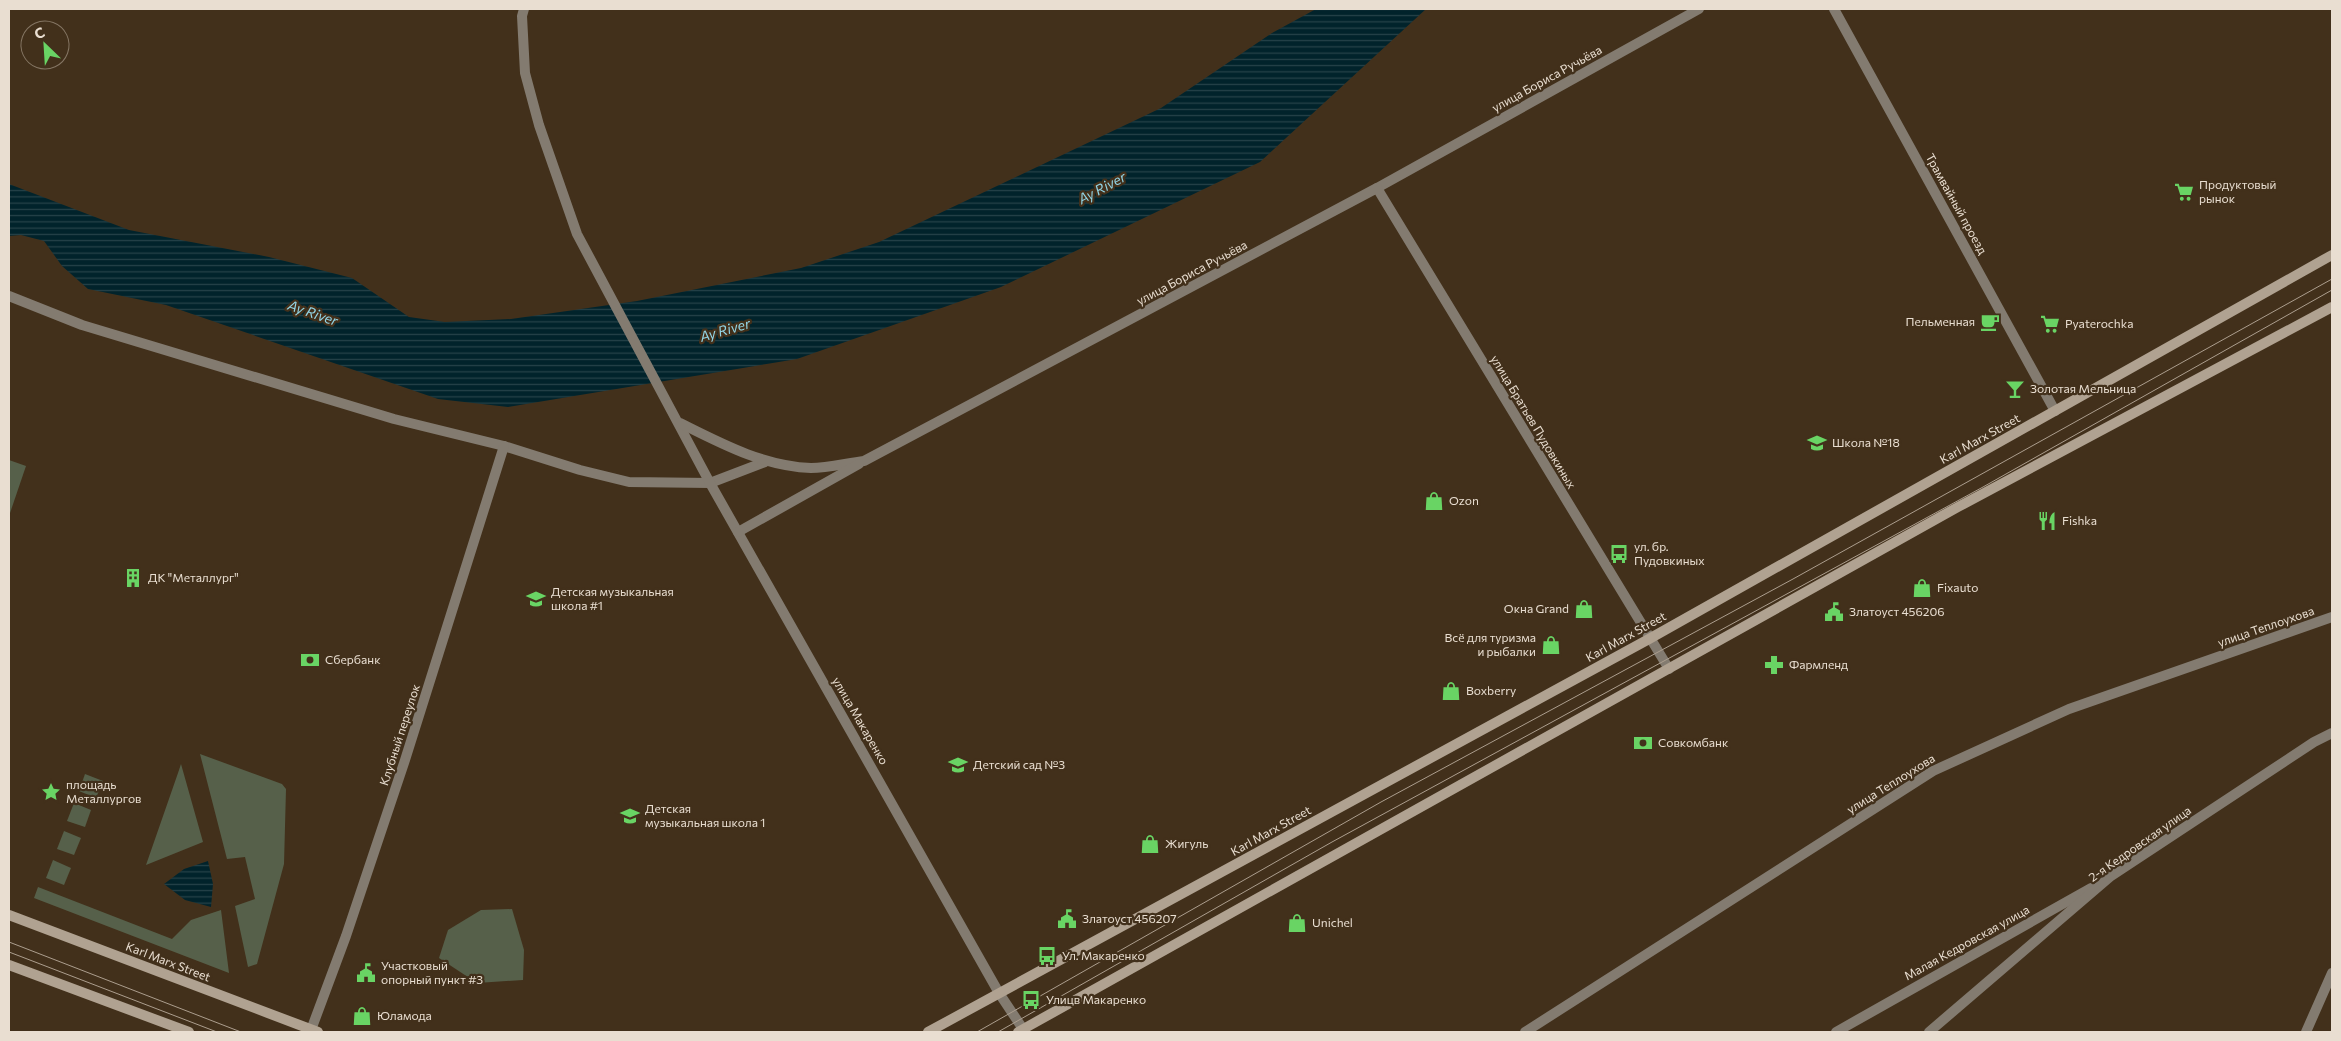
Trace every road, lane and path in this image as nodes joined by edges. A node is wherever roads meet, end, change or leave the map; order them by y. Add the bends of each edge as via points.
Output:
1 (524, 9) edge
2 (1699, 9) edge
3 (1834, 9) edge
4 (1378, 188) junction
5 (2332, 255) edge
6 (9, 296) edge
7 (2332, 307) edge
8 (2055, 411) junction
9 (680, 423) junction
10 (504, 446) junction
11 (864, 461) junction
12 (765, 462) junction
13 (710, 483) junction
14 (738, 532) junction
15 (2332, 617) edge
16 (1649, 639) junction
17 (1669, 669) junction
18 (2332, 734) edge
19 (2111, 876) junction
20 (9, 915) edge
21 (9, 965) edge
22 (2332, 972) edge
23 (999, 993) junction
24 (315, 1031) edge
25 (1021, 1031) edge
26 (189, 1032) edge
27 (928, 1032) edge
28 (1526, 1032) edge
29 (1836, 1032) edge
30 (1929, 1032) edge
31 (2306, 1032) edge

1 - 9 street, улица Макаренко via 525,73 539,125 577,234
2 - 4 street, улица Бориса Ручьёва
3 - 8 street, Трамвайный проезд
4 - 11 street, улица Бориса Ручьёва
4 - 16 street, улица Братьев Пудовкиных
5 - 8 main road, Karl Marx Street
6 - 10 street via 82,325 394,419
7 - 17 main road via 1958,507
8 - 16 main road, Karl Marx Street
9 - 12 street, улица Бориса Ручьёва
9 - 13 street, улица Макаренко
10 - 13 street via 629,482
10 - 24 street, Клубный переулок
11 - 12 street, улица Бориса Ручьёва via 812,468
11 - 14 street
12 - 13 street
13 - 14 street, улица Макаренко
14 - 23 street, улица Макаренко
15 - 28 street, улица Теплоухова via 2069,709 1933,771
16 - 17 street, улица Братьев Пудовкиных
16 - 23 main road, Karl Marx Street
17 - 25 main road
18 - 19 street, 2-я Кедровская улица via 2314,742
19 - 29 street, Малая Кедровская улица
19 - 30 street, 2-я Кедровская улица
20 - 24 main road, Karl Marx Street
21 - 26 main road
22 - 31 street
23 - 25 street, улица Макаренко
23 - 27 main road, Karl Marx Street

